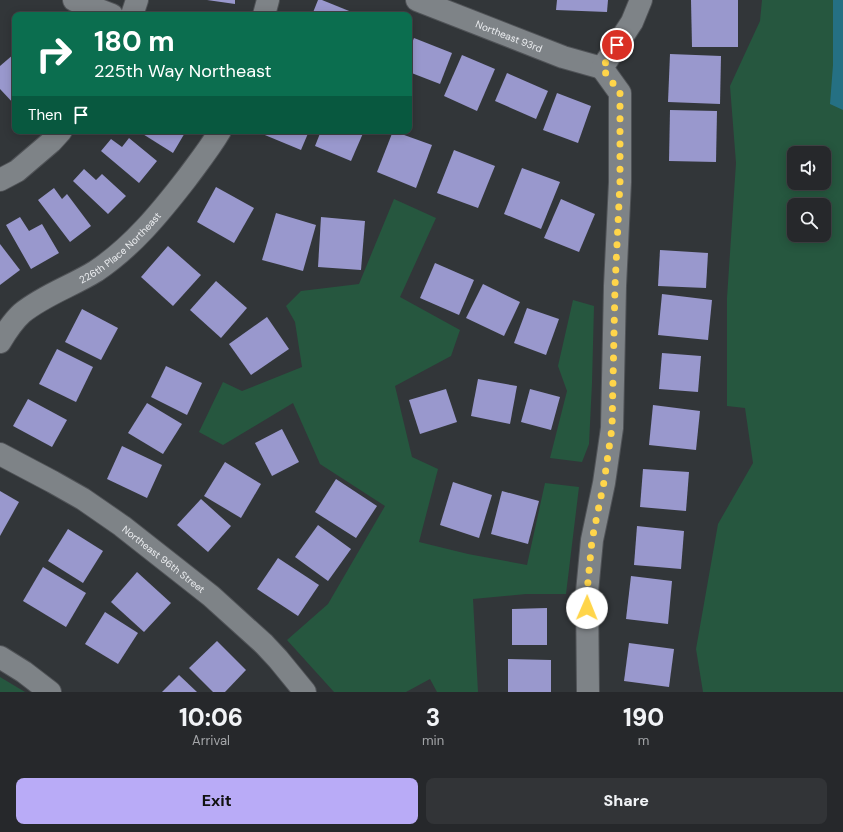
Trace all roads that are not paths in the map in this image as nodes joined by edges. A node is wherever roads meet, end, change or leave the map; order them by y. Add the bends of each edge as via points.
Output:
1 (74, 0) edge
2 (137, 0) edge
3 (268, 0) edge
4 (417, 0) edge
5 (641, 0) edge
6 (104, 12) edge
7 (133, 12) edge
8 (265, 12) edge
9 (602, 68) junction
10 (58, 134) edge
11 (218, 134) edge
12 (0, 180) edge
13 (0, 342) edge
14 (0, 454) edge
15 (0, 657) edge
16 (299, 690) edge
17 (50, 692) edge
18 (588, 692) edge

1 - 6 street
2 - 7 street
3 - 8 street
4 - 9 street, Northeast 93rd via 563,57
5 - 9 street via 632,22
9 - 18 street via 620,93 620,182 612,428 592,540 588,585
10 - 12 street via 17,171
11 - 13 street, 226th Place Northeast via 161,212 124,249 96,271 36,303 8,329
14 - 16 street, Northeast 96th Street via 77,496 122,526 217,602 278,659
15 - 17 street

